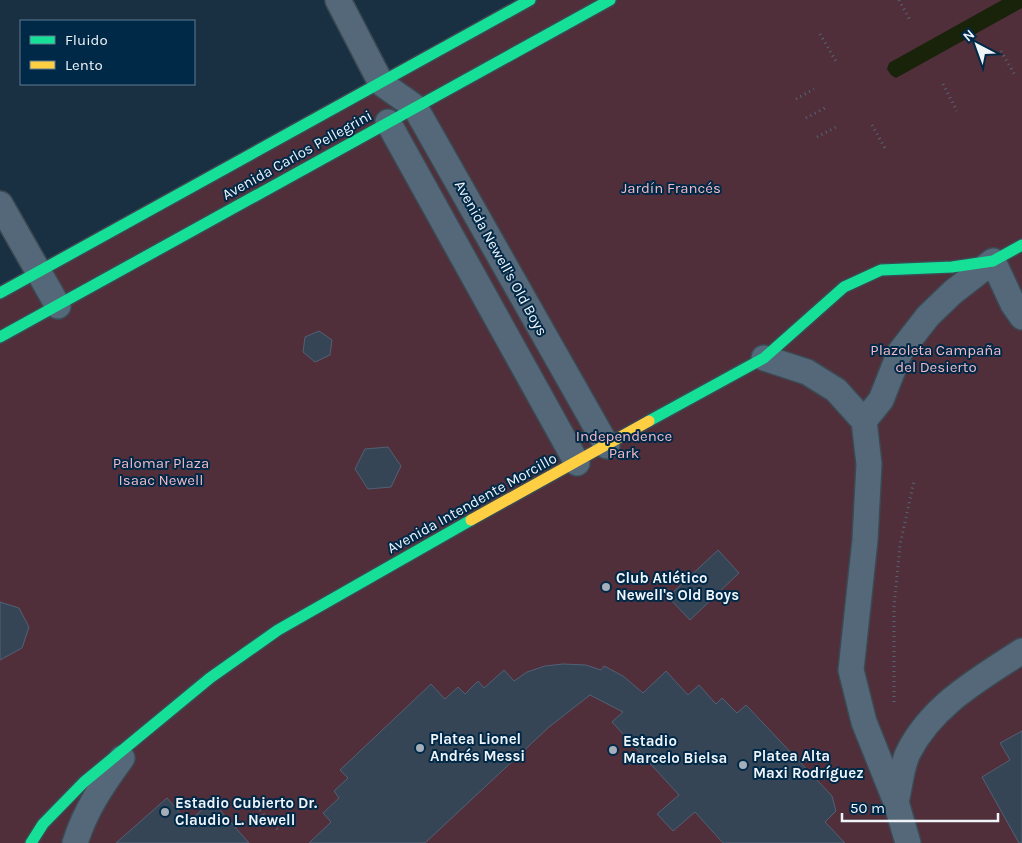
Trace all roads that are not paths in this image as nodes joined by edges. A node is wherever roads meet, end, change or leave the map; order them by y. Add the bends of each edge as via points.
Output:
1 (338, 0) edge
2 (530, 0) edge
3 (610, 0) edge
4 (381, 83) junction
5 (415, 107) junction
6 (388, 122) junction
7 (0, 204) edge
8 (1022, 245) edge
9 (993, 261) junction
10 (38, 272) junction
11 (0, 293) edge
12 (58, 306) junction
13 (1022, 317) edge
14 (0, 337) edge
15 (764, 358) junction
16 (864, 421) junction
17 (607, 446) junction
18 (577, 463) junction
19 (1022, 651) edge
20 (142, 733) junction
21 (896, 802) junction
22 (32, 843) edge
23 (75, 843) edge
24 (908, 843) edge

1 - 4 street
2 - 4 main road, Avenida Carlos Pellegrini
3 - 5 main road, Avenida Carlos Pellegrini
4 - 5 street, Avenida Newell's Old Boys
4 - 10 main road, Avenida Carlos Pellegrini
5 - 6 main road, Avenida Carlos Pellegrini
5 - 17 street, Avenida Newell's Old Boys
6 - 12 main road, Avenida Carlos Pellegrini
6 - 18 street
7 - 10 street
8 - 9 main road, Avenida Intendente Morcillo
9 - 13 street
9 - 15 main road, Avenida Intendente Morcillo via 952,267 881,270 844,287
9 - 16 street via 928,316 900,352 881,400
10 - 11 main road, Avenida Carlos Pellegrini
10 - 12 street
12 - 14 main road, Avenida Carlos Pellegrini
15 - 16 street via 807,372 836,390
15 - 17 main road, Avenida Intendente Morcillo
16 - 21 street via 869,464 851,670 864,722
17 - 18 main road, Avenida Intendente Morcillo
18 - 20 main road, Avenida Intendente Morcillo via 403,557 278,630 210,678
19 - 21 street via 964,688 930,720 908,754
20 - 22 main road, Avenida Intendente Morcillo via 84,782 43,824
20 - 23 street via 82,818
21 - 24 street

